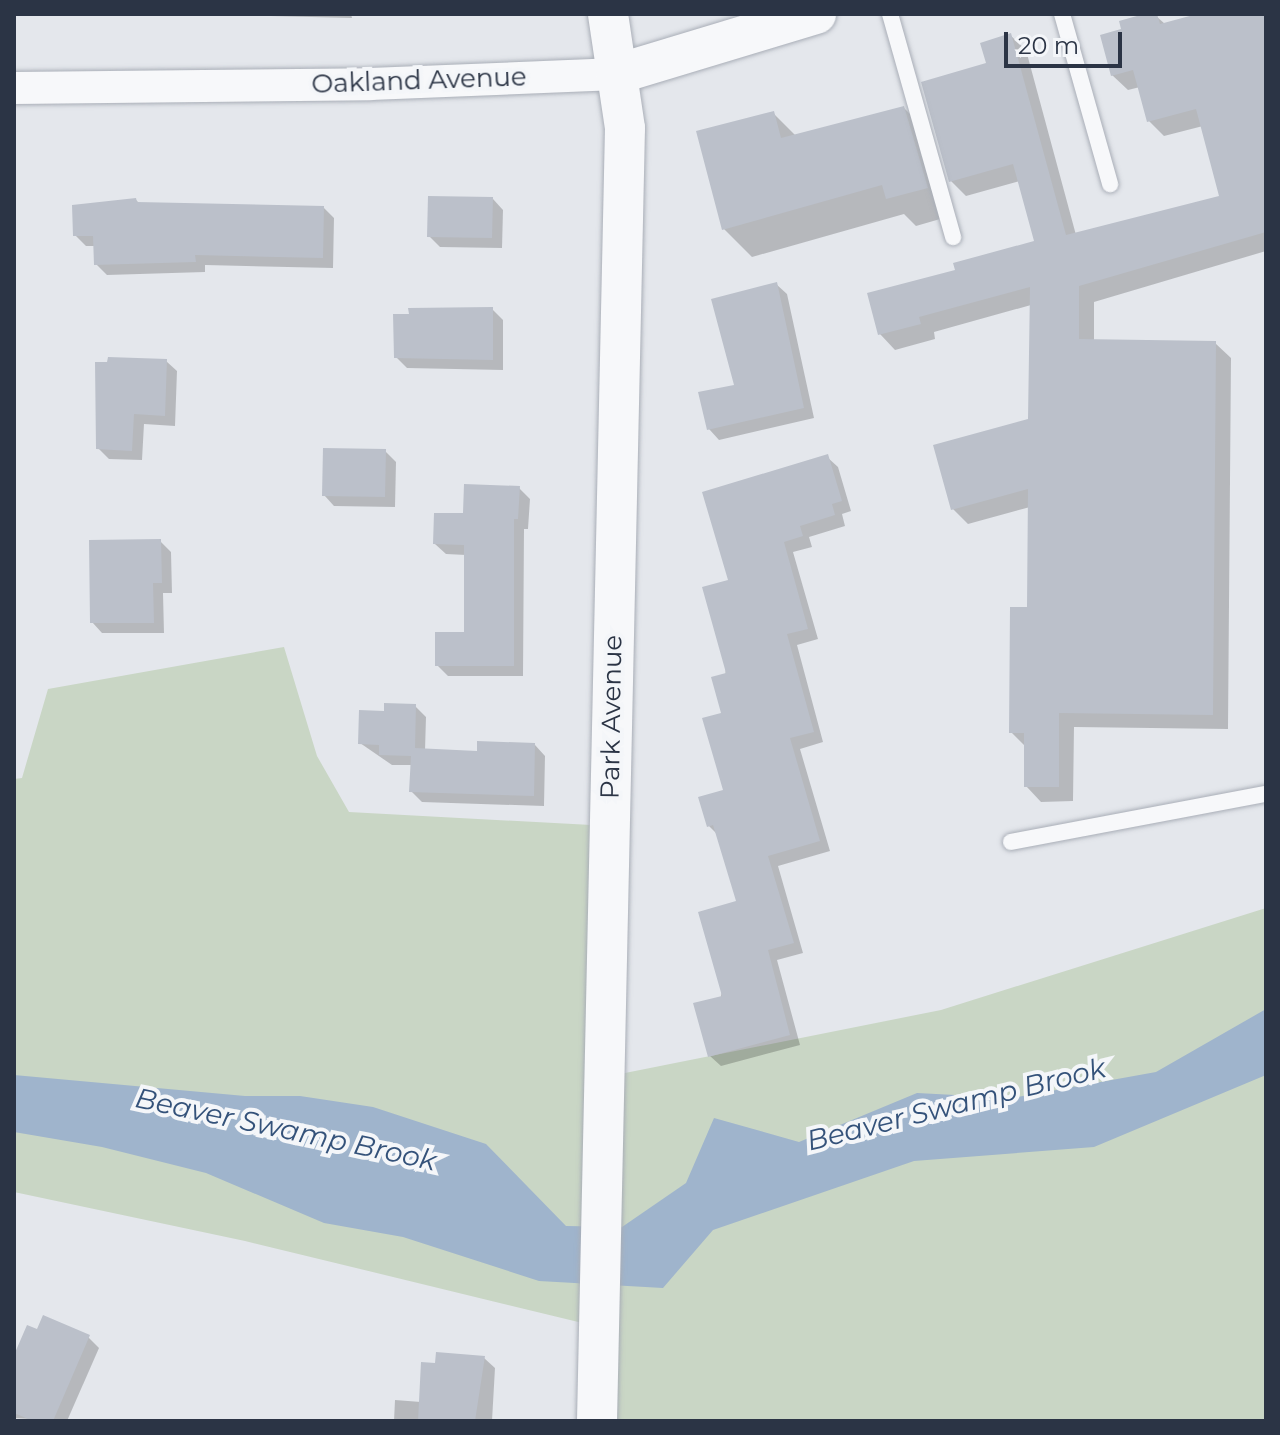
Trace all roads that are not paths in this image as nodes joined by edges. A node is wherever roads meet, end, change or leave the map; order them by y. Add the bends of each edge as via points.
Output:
1 (890, 14) edge
2 (1062, 14) edge
3 (610, 16) edge
4 (792, 17) edge
5 (617, 74) junction
6 (14, 88) edge
7 (1110, 184) dead end
8 (953, 237) dead end
9 (1266, 794) edge
10 (1011, 842) dead end
11 (597, 1421) edge

1 - 8 lane
2 - 7 lane
3 - 5 street, Park Avenue
4 - 5 street, Oakland Avenue
5 - 6 street, Oakland Avenue via 370,84
5 - 11 street, Park Avenue via 625,128
9 - 10 lane

